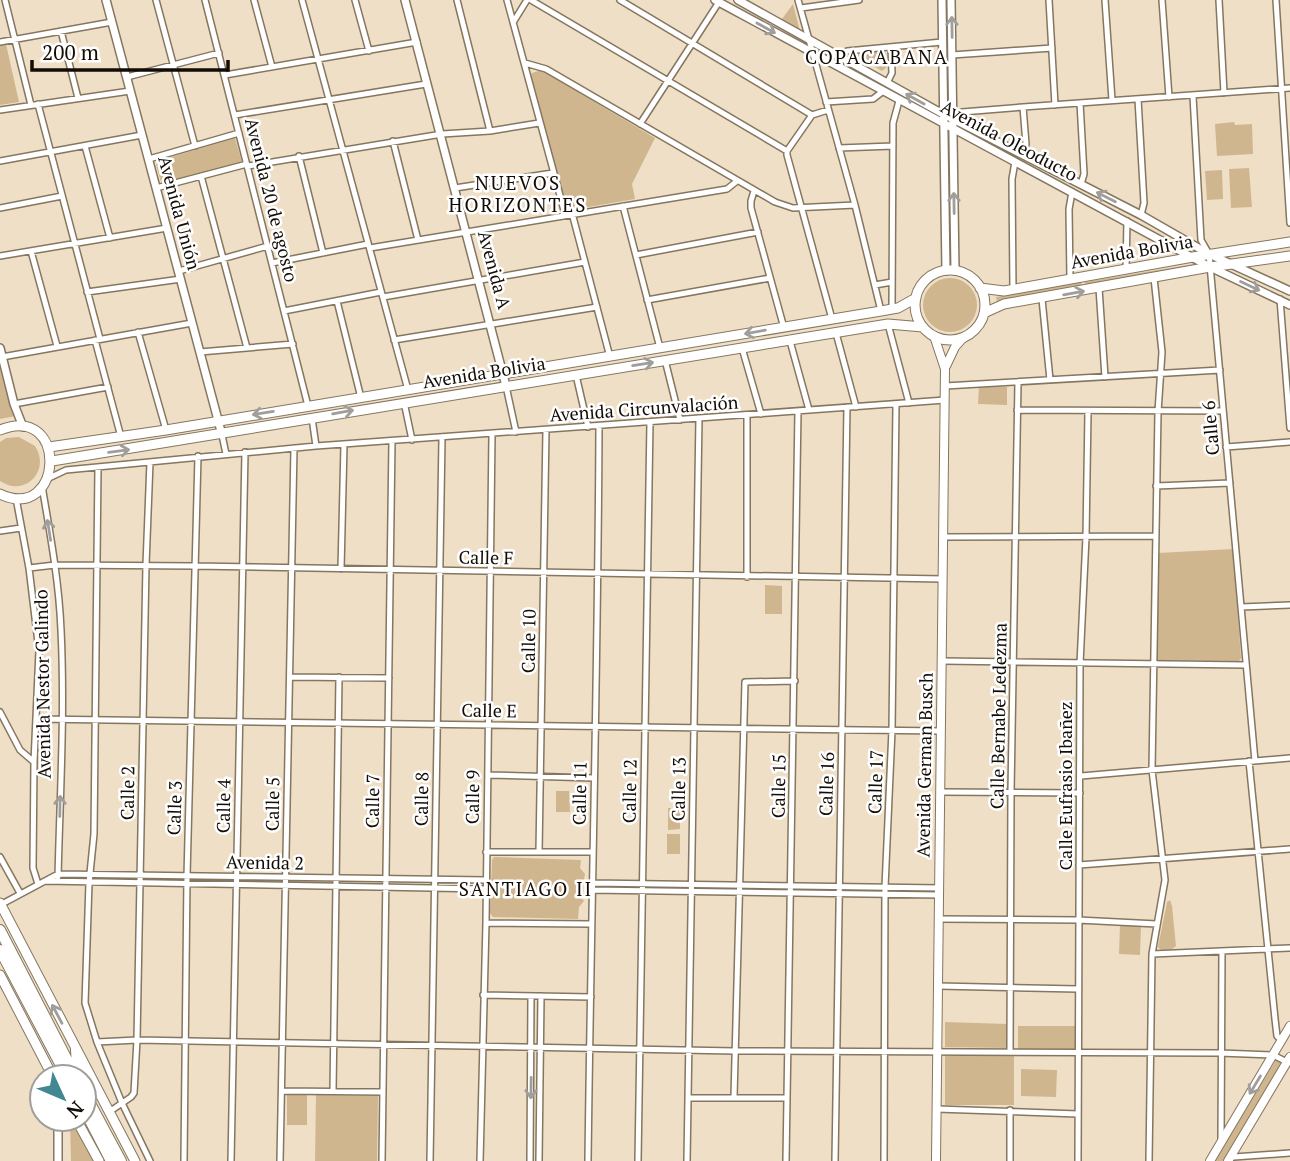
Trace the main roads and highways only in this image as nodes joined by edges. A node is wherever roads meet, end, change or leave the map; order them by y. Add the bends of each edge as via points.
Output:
1 (1290, 242) edge
2 (1290, 256) edge
3 (980, 288) junction
4 (916, 298) junction
5 (984, 313) junction
6 (923, 327) junction
7 (934, 336) junction
8 (963, 338) junction
9 (945, 369) junction
10 (0, 430) edge
11 (49, 447) junction
12 (52, 461) junction
13 (0, 494) edge
14 (0, 904) edge
15 (0, 930) edge
16 (0, 950) edge
17 (0, 975) edge
18 (1290, 1026) edge
19 (76, 1050) junction
20 (1289, 1060) edge
21 (47, 1063) edge
22 (60, 1063) edge
23 (70, 1063) edge
24 (76, 1063) edge
25 (98, 1118) edge
26 (84, 1133) edge
27 (96, 1133) edge
28 (1232, 1159) edge
29 (99, 1161) edge
30 (111, 1161) edge
31 (121, 1161) edge
32 (135, 1161) edge
33 (936, 1161) edge
34 (1210, 1161) edge

1 - 3 main road, Avenida Bolivia via 1013,290
5 -> 2 main road, Avenida Bolivia via 1004,304
3 - 4 main road via 970,276 951,271 927,279
3 - 5 main road
4 - 6 main road via 916,313
4 -> 11 main road, Avenida Bolivia via 892,309 784,328
5 - 8 main road via 978,327
6 - 7 main road
12 -> 6 main road, Avenida Bolivia via 888,324
7 - 8 main road
7 - 9 main road, Avenida German Busch
8 - 9 main road, Avenida German Busch
9 - 33 main road, Avenida German Busch
10 - 11 main road via 23,427 38,434
11 - 12 main road
12 - 13 main road via 45,482 29,495
19 -> 14 main road
15 - 23 highway
16 - 22 highway
17 - 21 main road
18 -> 34 main road
19 - 24 highway
19 - 32 main road
20 - 28 main road
25 - 31 highway
26 - 29 main road
27 - 30 highway

